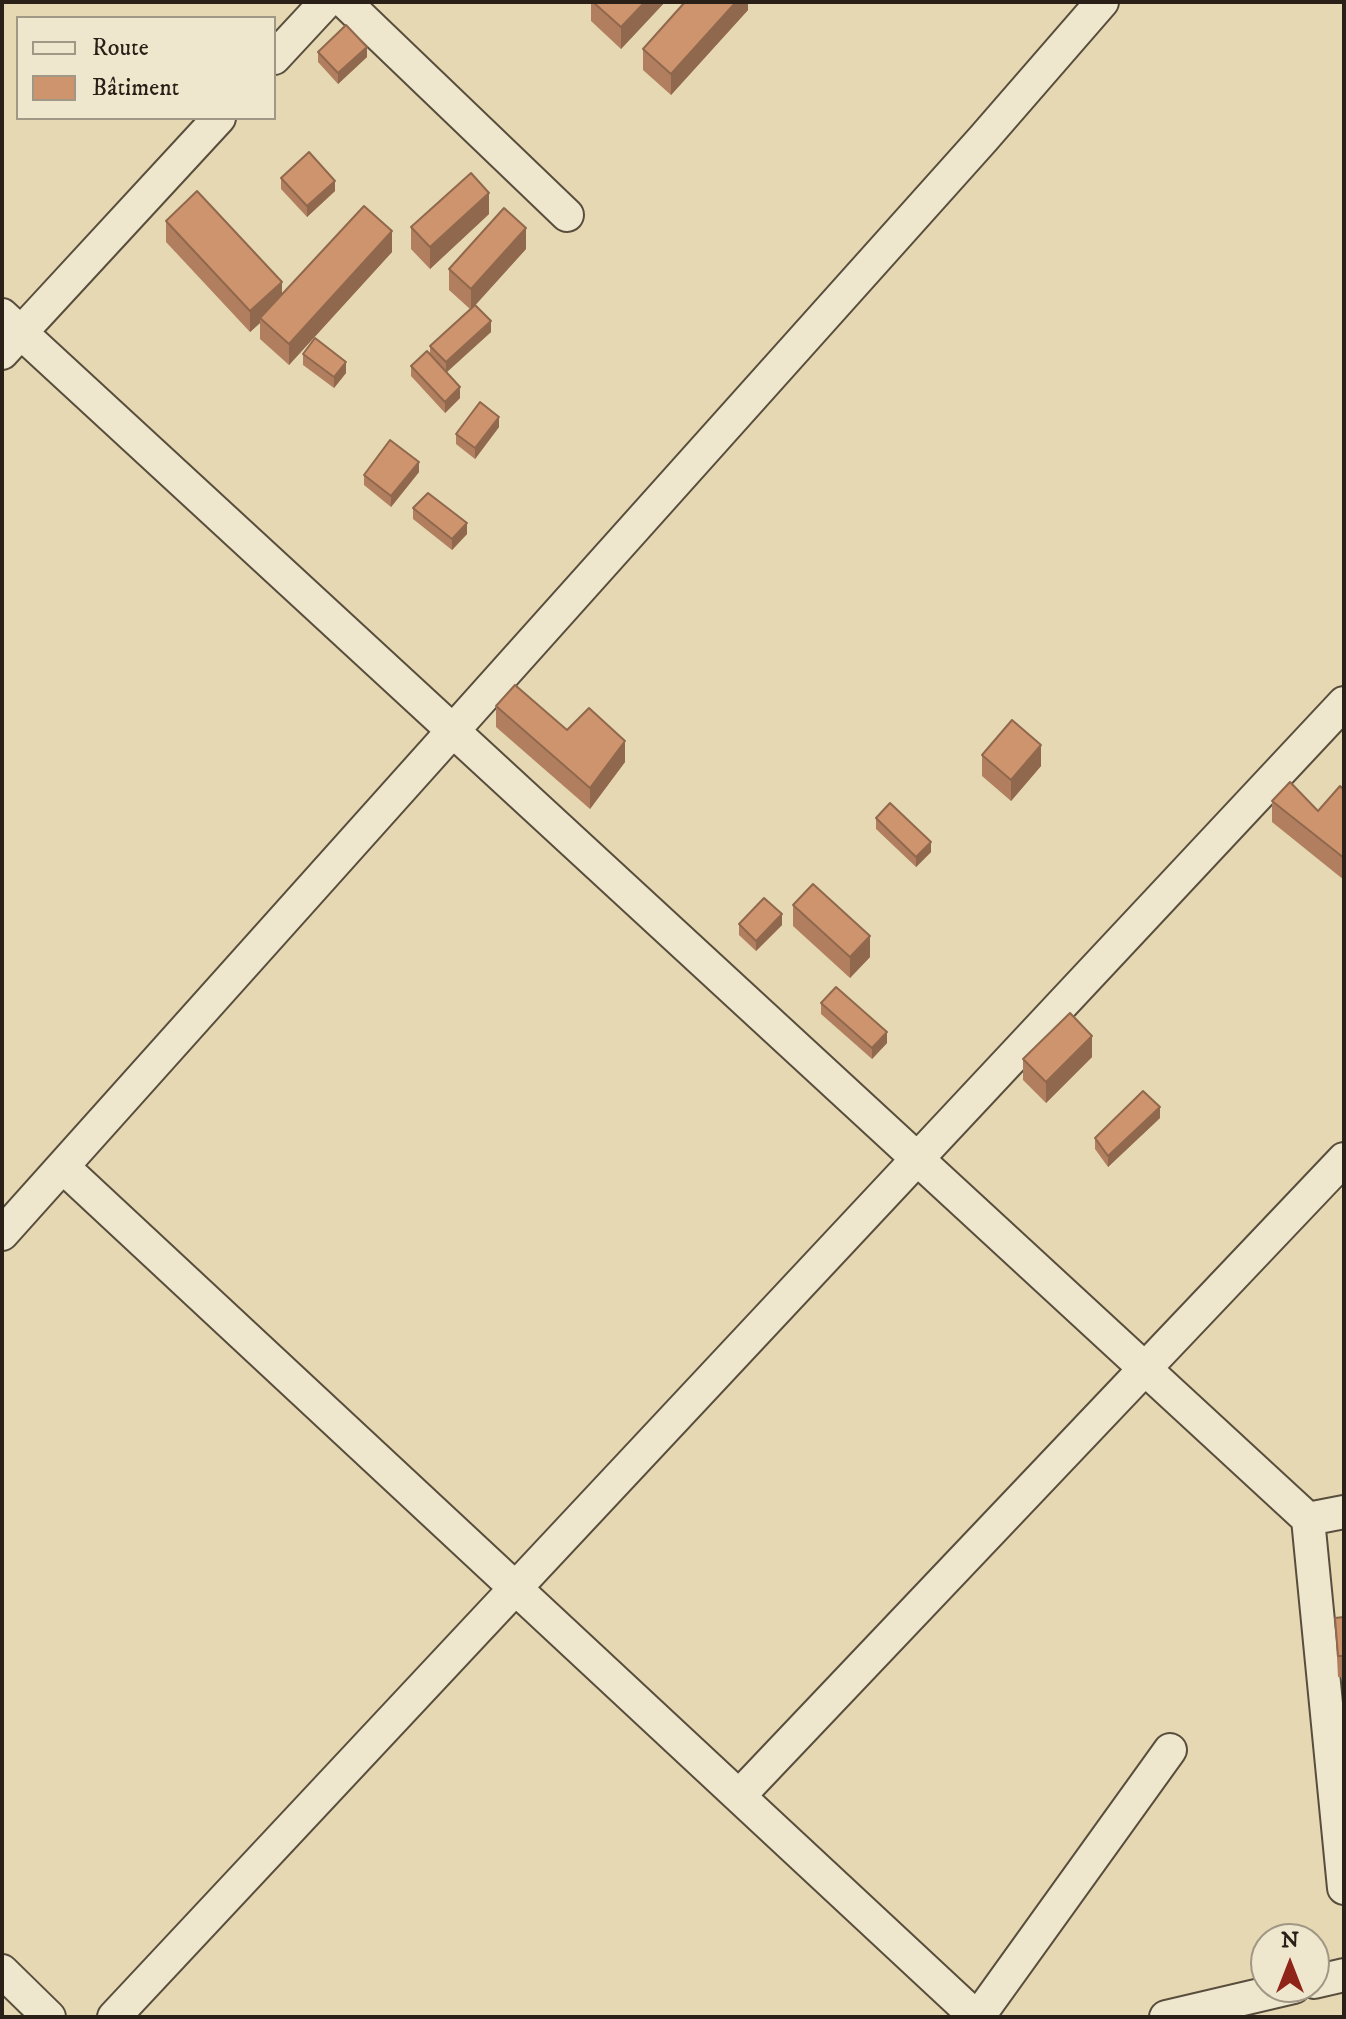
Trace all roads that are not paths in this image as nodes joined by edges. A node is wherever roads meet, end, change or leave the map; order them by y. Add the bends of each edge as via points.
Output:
1 (326, 2) edge
2 (345, 2) edge
3 (1102, 2) edge
4 (276, 56) edge
5 (217, 120) edge
6 (567, 215) dead end
7 (8, 333) edge
8 (1344, 703) edge
9 (453, 730) junction
10 (917, 1159) junction
11 (1344, 1159) edge
12 (63, 1167) junction
13 (2, 1234) edge
14 (1145, 1369) junction
15 (1344, 1512) edge
16 (1308, 1519) junction
17 (515, 1588) junction
18 (1170, 1750) dead end
19 (739, 1796) junction
20 (1344, 1888) edge
21 (2, 1971) edge
22 (1255, 2003) edge
23 (49, 2017) edge
24 (114, 2017) edge
25 (977, 2017) edge
26 (1166, 2017) edge

1 - 4 street
2 - 6 street
3 - 9 street
5 - 7 street
7 - 9 street
8 - 10 street
9 - 10 street
9 - 12 street
10 - 14 street
10 - 17 street
11 - 14 street
12 - 13 street
12 - 17 street
14 - 16 street
14 - 19 street
15 - 16 street
16 - 20 street
17 - 19 street
17 - 24 street
18 - 25 street
19 - 25 street
21 - 23 street
22 - 26 street

